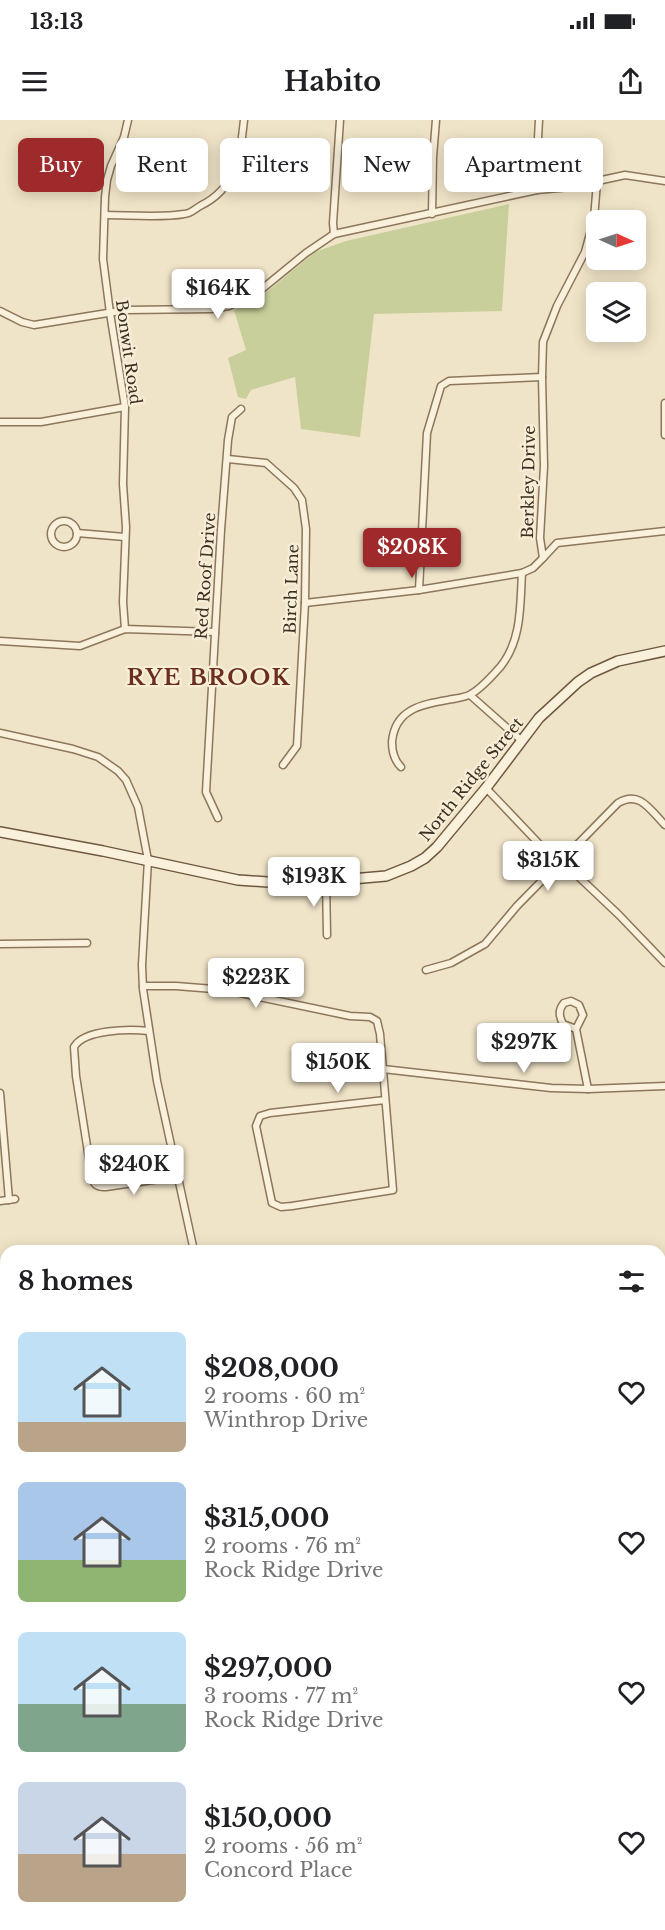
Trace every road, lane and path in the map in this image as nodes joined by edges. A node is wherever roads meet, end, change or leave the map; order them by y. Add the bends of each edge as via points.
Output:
1 (128, 120) edge
2 (244, 120) edge
3 (340, 120) edge
4 (436, 120) edge
5 (539, 120) edge
6 (538, 138) edge
7 (603, 180) edge
8 (665, 181) edge
9 (528, 192) edge
10 (596, 192) edge
11 (432, 214) junction
12 (105, 215) junction
13 (334, 234) junction
14 (0, 311) edge
15 (110, 313) junction
16 (542, 377) junction
17 (665, 403) edge
18 (125, 406) junction
19 (242, 409) dead end
20 (664, 420) edge
21 (0, 422) edge
22 (665, 435) edge
23 (228, 459) junction
24 (665, 531) edge
25 (77, 533) junction
26 (125, 537) junction
27 (543, 558) junction
28 (522, 573) junction
29 (419, 590) junction
30 (305, 603) junction
31 (125, 629) junction
32 (215, 632) junction
33 (0, 641) edge
34 (664, 650) edge
35 (470, 695) junction
36 (0, 733) edge
37 (522, 741) junction
38 (283, 765) dead end
39 (401, 767) dead end
40 (486, 788) junction
41 (218, 818) dead end
42 (665, 825) edge
43 (0, 832) edge
44 (148, 861) junction
45 (562, 861) junction
46 (326, 881) junction
47 (327, 935) dead end
48 (87, 943) dead end
49 (0, 944) edge
50 (665, 963) edge
51 (426, 970) dead end
52 (143, 986) junction
53 (576, 1029) junction
54 (149, 1031) junction
55 (382, 1069) junction
56 (665, 1086) edge
57 (588, 1089) junction
58 (0, 1093) edge
59 (385, 1100) junction
60 (1, 1121) edge
61 (179, 1176) junction
62 (0, 1201) edge
63 (193, 1245) edge

1 - 12 street, Bonwit Road via 107,180
2 - 12 street via 237,165 210,201 186,214
3 - 13 street
4 - 11 street
5 - 6 street
7 - 8 street via 625,175
9 - 11 street
10 - 16 street, Berkley Drive via 585,252 543,342
11 - 13 street
12 - 15 street, Bonwit Road via 103,259
13 - 15 street via 262,289 229,306
14 - 15 street via 34,325
15 - 18 street, Bonwit Road
16 - 27 street, Berkley Drive
16 - 29 street via 449,381 441,386 427,433
17 - 20 street
18 - 21 street via 41,422
18 - 26 street, Bonwit Road
19 - 23 street, Red Roof Drive via 230,424
20 - 22 street
23 - 30 street, Birch Lane via 266,463 302,500 306,529
23 - 32 street, Red Roof Drive
24 - 27 street via 557,543
25 - 25 street via 74,525 62,521 54,525 51,533 54,541 65,547 75,541
25 - 26 street
26 - 31 street, Bonwit Road
27 - 28 street, Berkley Drive
28 - 29 street
28 - 35 street via 512,651
29 - 30 street
30 - 38 street, Birch Lane via 297,746
31 - 32 street
31 - 33 street via 80,646
32 - 41 street, Red Roof Drive via 206,792
34 - 37 street, North Ridge Street via 618,661 591,673 557,700
35 - 37 street
35 - 39 street via 427,703 403,715 393,734 392,748
36 - 44 street via 73,748 98,757 118,771 138,807
37 - 40 street, North Ridge Street
40 - 45 street via 545,850
40 - 46 street, North Ridge Street via 425,858 386,876
42 - 45 street via 644,802 625,799
43 - 44 street, North Ridge Street
44 - 46 street, North Ridge Street via 238,880
44 - 52 street
45 - 50 street
45 - 51 street via 485,944 451,963
46 - 47 street
48 - 49 street
52 - 54 street
52 - 55 street via 226,990 370,1017 376,1021 380,1034
53 - 53 street via 563,1024 560,1008 564,1003 572,1001 579,1005 583,1015
53 - 57 street
54 - 61 street
54 - 61 street via 88,1035 74,1047 88,1159 92,1178 99,1187
55 - 57 street via 519,1086
55 - 59 street
56 - 57 street
58 - 60 street
59 - 59 street via 393,1190 292,1206 272,1203 256,1126 258,1119 264,1115
60 - 62 street via 12,1199
61 - 63 street

